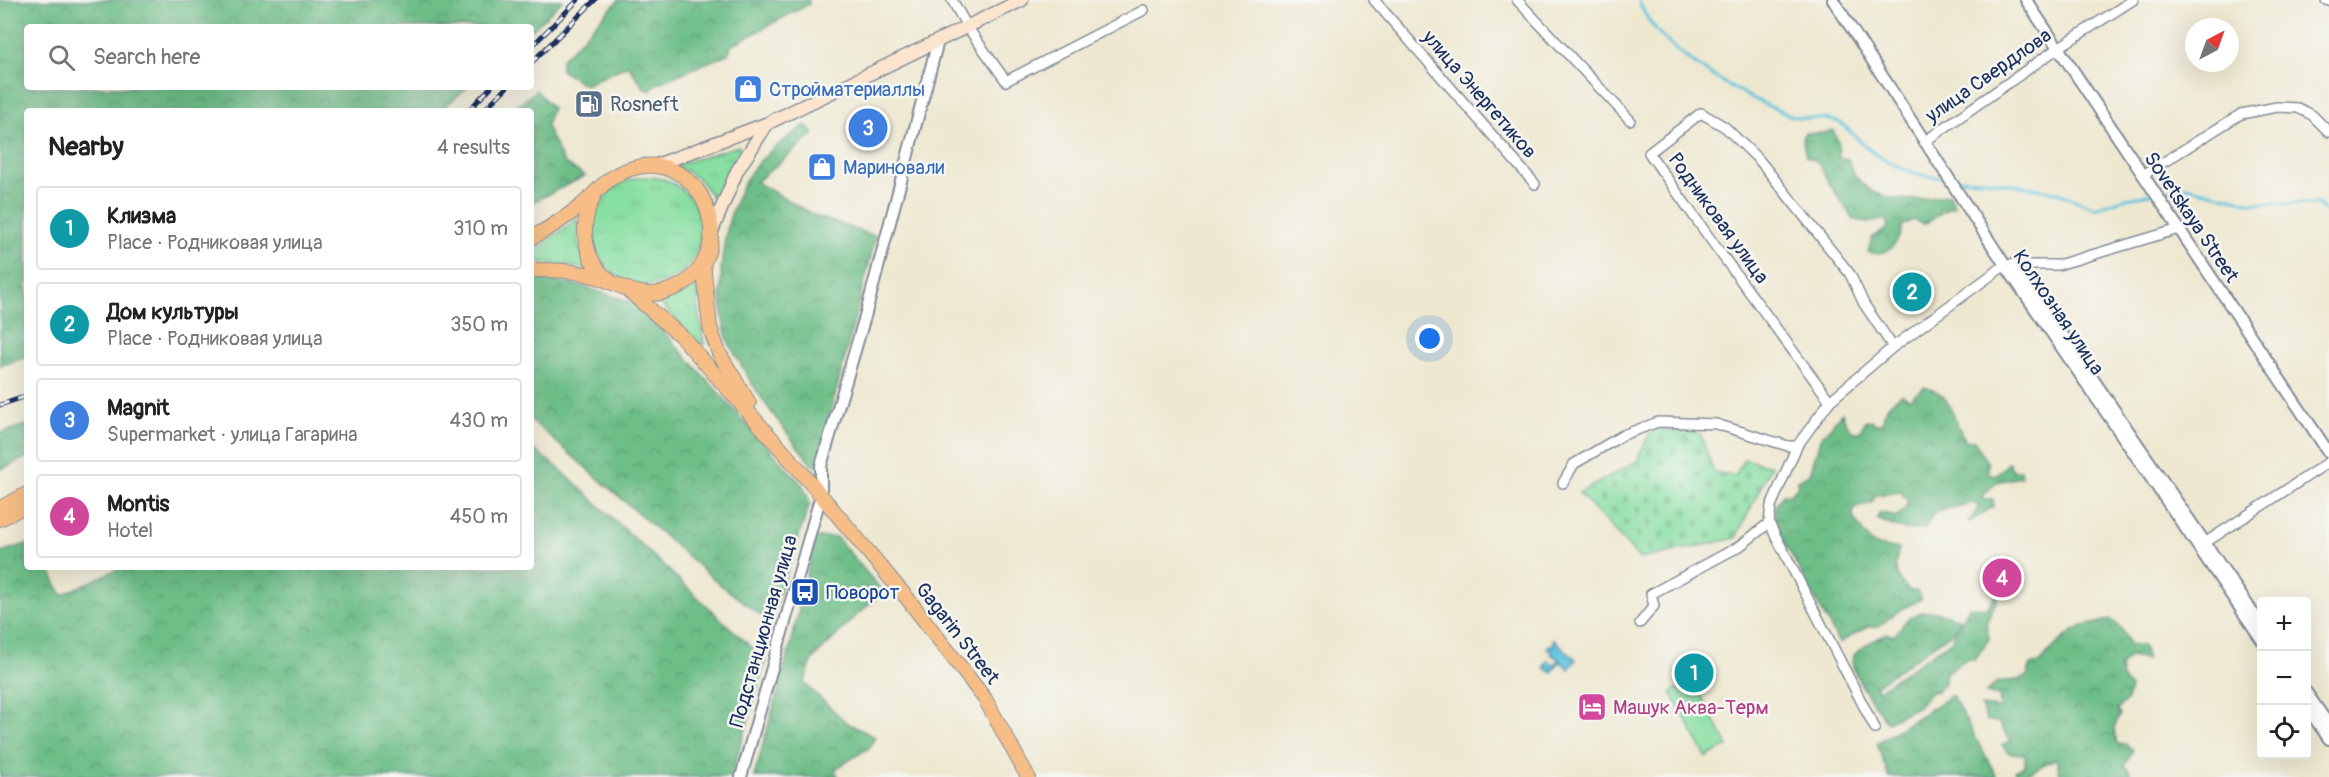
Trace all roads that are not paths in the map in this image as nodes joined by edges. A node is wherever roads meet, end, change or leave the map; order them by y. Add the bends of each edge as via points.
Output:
1 (952, 0) edge
2 (1022, 0) edge
3 (1374, 0) edge
4 (1517, 0) edge
5 (1833, 0) edge
6 (2026, 0) edge
7 (2133, 0) edge
8 (1144, 10) dead end
9 (968, 28) junction
10 (938, 41) junction
11 (2058, 48) junction
12 (1630, 120) dead end
13 (768, 123) junction
14 (2329, 132) edge
15 (1924, 142) junction
16 (654, 166) junction
17 (2143, 175) junction
18 (1535, 184) dead end
19 (596, 193) junction
20 (2179, 229) junction
21 (712, 231) junction
22 (534, 236) edge
23 (703, 263) junction
24 (2008, 265) junction
25 (534, 270) edge
26 (623, 289) junction
27 (1893, 347) junction
28 (1830, 401) junction
29 (773, 439) junction
30 (1797, 446) junction
31 (2329, 453) edge
32 (2329, 462) edge
33 (1563, 483) dead end
34 (821, 495) junction
35 (24, 496) edge
36 (24, 507) edge
37 (0, 508) edge
38 (0, 519) edge
39 (1769, 523) junction
40 (2201, 545) junction
41 (2257, 619) edge
42 (1640, 623) dead end
43 (2257, 632) edge
44 (2311, 698) edge
45 (2311, 712) edge
46 (2329, 724) edge
47 (1875, 728) dead end
48 (2329, 739) edge
49 (741, 777) edge
50 (1028, 777) edge

1 - 9 street
2 - 9 main road
3 - 18 street, улица Энергетиков
4 - 12 street
5 - 15 street, Колхозная улица
6 - 11 street, Sovetskaya Street
7 - 11 street, улица Свердлова
8 - 9 street via 1006,81
9 - 10 main road
10 - 13 main road
10 - 34 street, Подстанционная улица via 821,466
11 - 15 street, улица Свердлова
11 - 17 street, Sovetskaya Street
13 - 16 main road
13 - 21 main road via 737,171
14 - 17 street via 2312,115 2298,108 2277,107 2241,114
15 - 24 street, Колхозная улица
16 - 19 main road via 640,166 618,174
16 - 21 main road via 684,177 696,187 705,200
17 - 20 street, Sovetskaya Street
19 - 22 main road
19 - 26 main road via 585,222 586,244 595,266
20 - 24 street via 2058,265
20 - 31 street, Sovetskaya Street
21 - 23 main road
23 - 26 main road via 693,276 663,292 646,294
23 - 29 main road via 710,328 719,353
24 - 27 street
24 - 40 street, Колхозная улица
25 - 26 main road via 592,275
26 - 29 main road via 682,337
27 - 28 street
27 - 28 street, Родниковая улица via 1864,304 1850,274 1760,161 1725,127 1701,113 1649,153
28 - 30 street
29 - 34 main road, Gagarin Street
30 - 33 street via 1716,424 1658,422 1623,435 1574,464
30 - 39 street via 1771,506
32 - 40 street
34 - 49 street, Подстанционная улица
34 - 50 main road, Gagarin Street via 978,690
35 - 37 main road
36 - 38 main road
39 - 42 street via 1740,546 1651,594 1654,606
39 - 47 street
40 - 41 street, Колхозная улица
40 - 43 street, Колхозная улица
44 - 46 street
45 - 48 street

